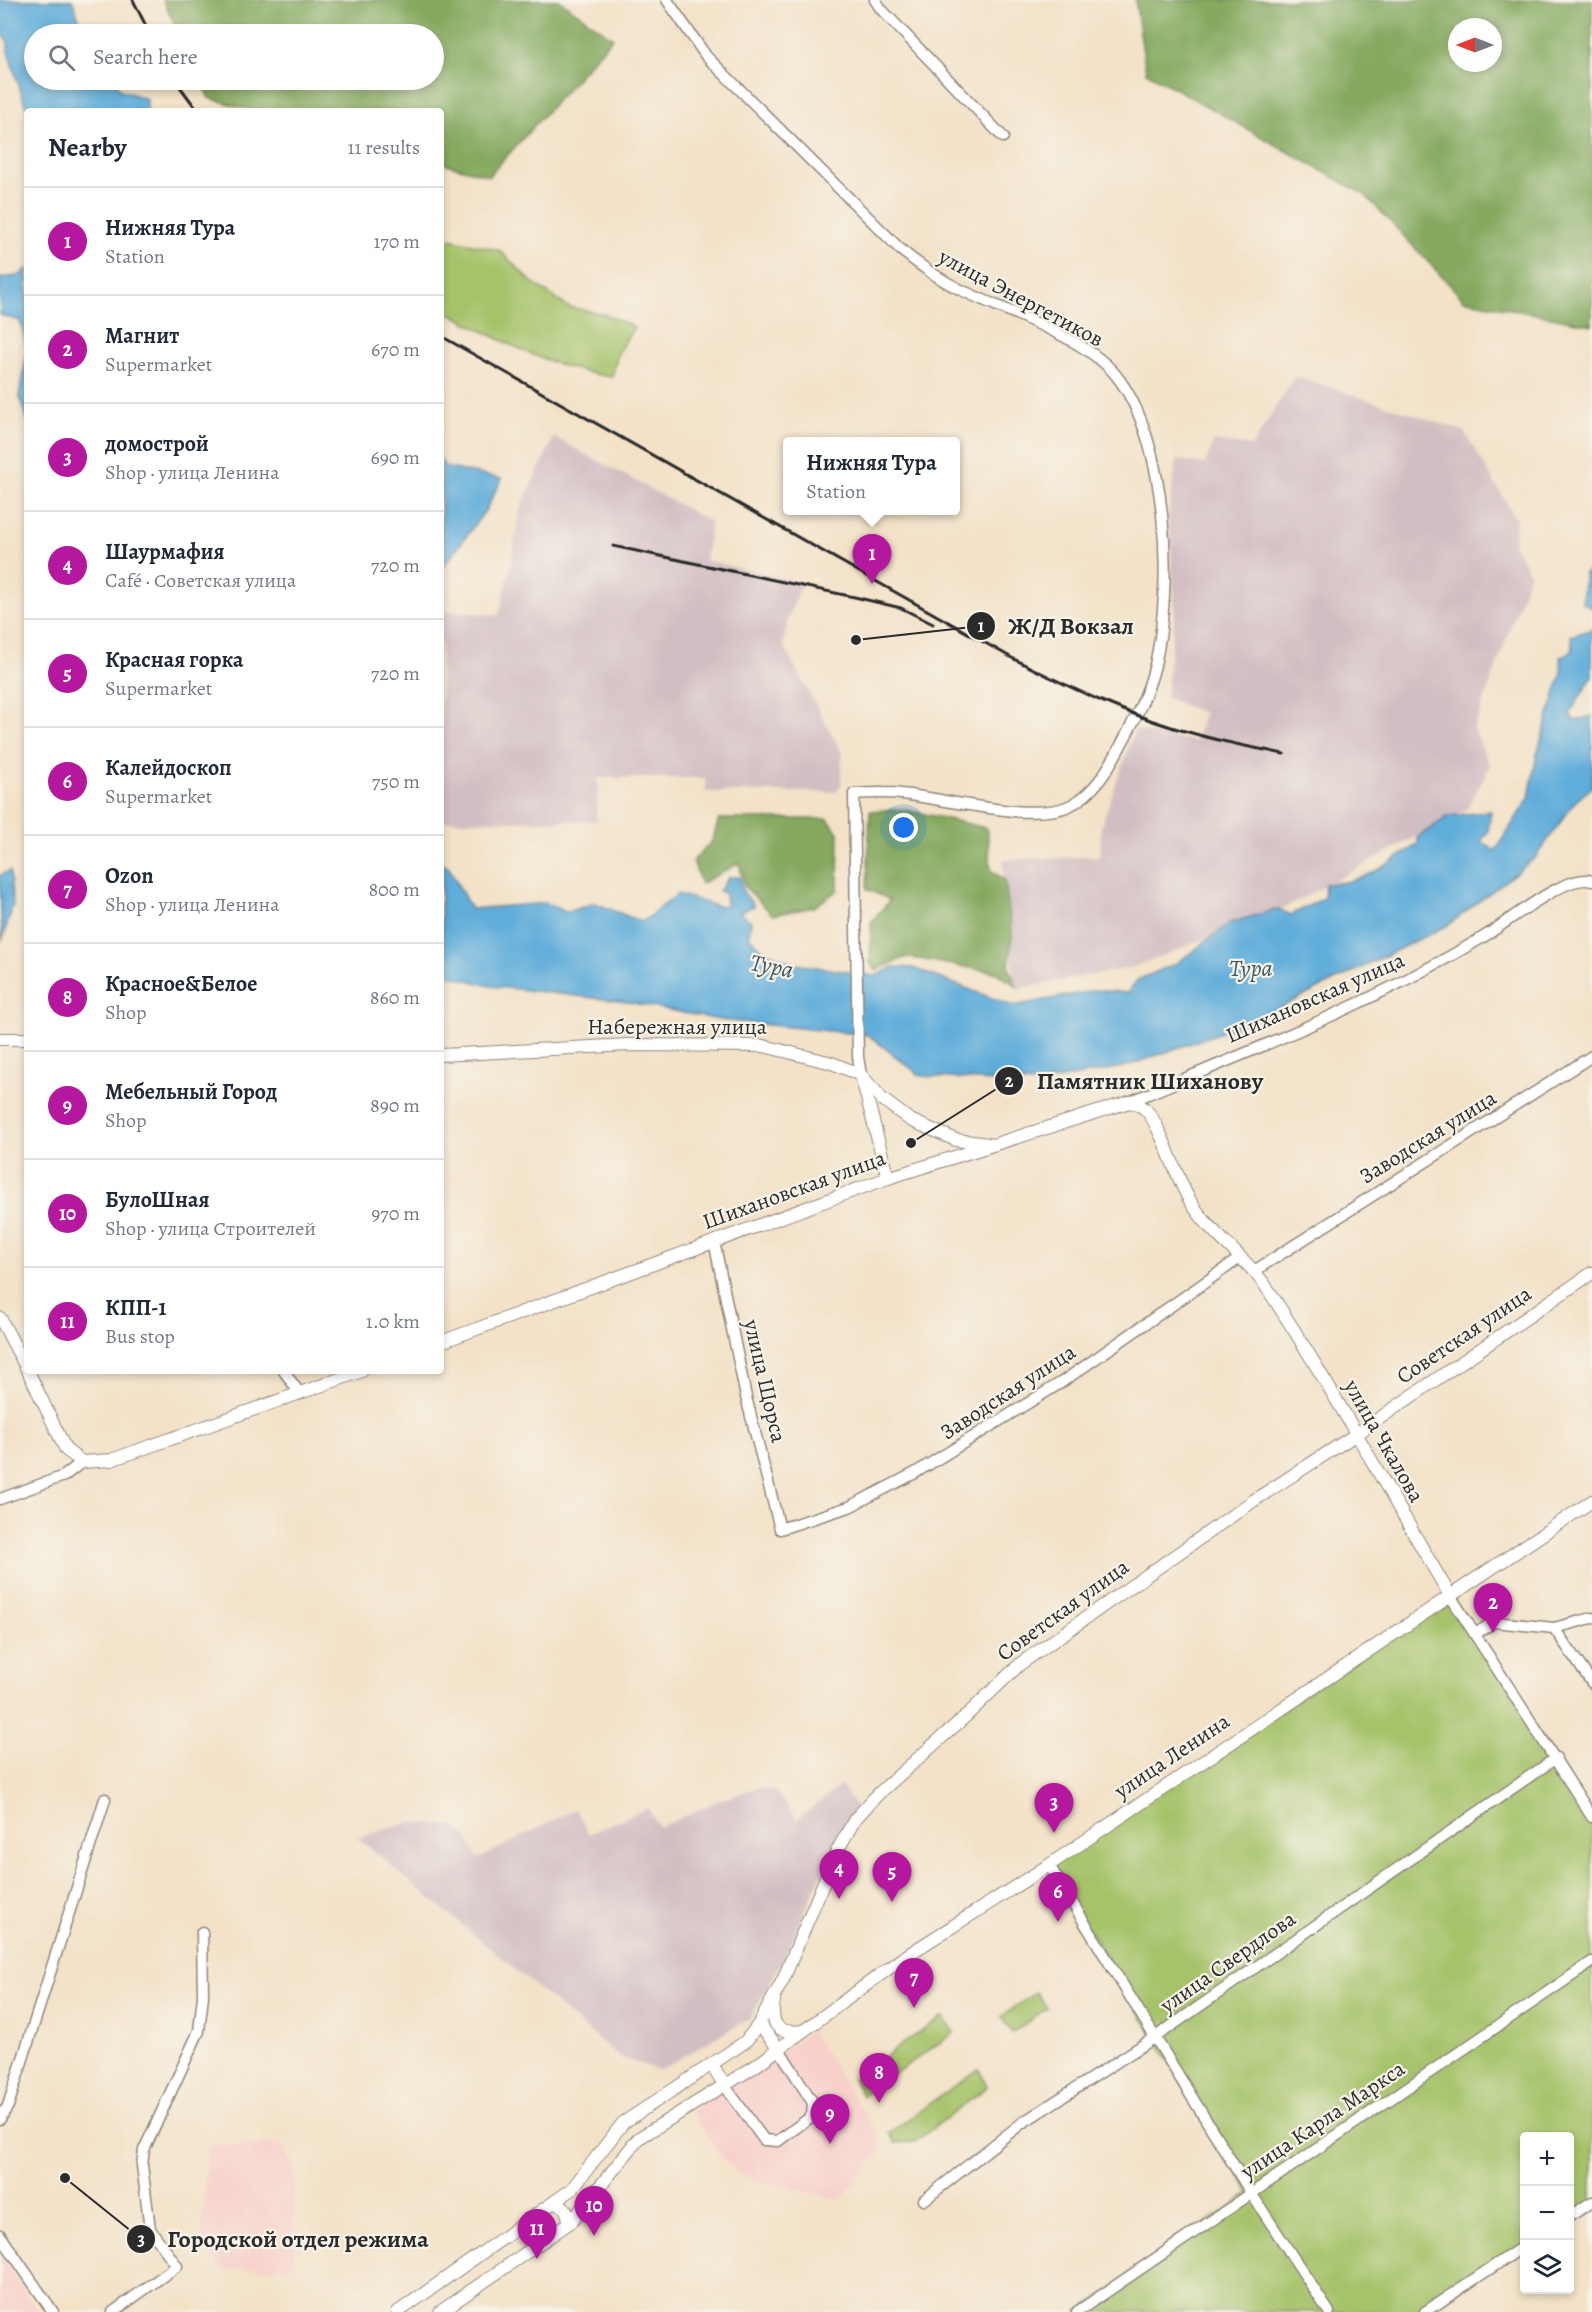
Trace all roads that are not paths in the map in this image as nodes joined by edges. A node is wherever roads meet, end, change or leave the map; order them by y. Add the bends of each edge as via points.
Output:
1 (667, 0) edge
2 (875, 0) edge
3 (1003, 137) dead end
4 (1587, 880) edge
5 (0, 1039) edge
6 (24, 1039) edge
7 (444, 1055) edge
8 (1592, 1056) edge
9 (861, 1075) junction
10 (1129, 1102) junction
11 (994, 1144) junction
12 (888, 1178) junction
13 (714, 1241) junction
14 (1240, 1258) junction
15 (1254, 1271) junction
16 (1592, 1273) edge
17 (0, 1318) edge
18 (444, 1341) edge
19 (24, 1364) edge
20 (29, 1374) edge
21 (286, 1374) edge
22 (354, 1374) edge
23 (300, 1394) junction
24 (1355, 1435) junction
25 (82, 1462) junction
26 (0, 1499) edge
27 (1592, 1501) edge
28 (780, 1529) joint
29 (1451, 1597) junction
30 (1592, 1618) edge
31 (1554, 1628) junction
32 (1475, 1634) junction
33 (1592, 1683) edge
34 (1556, 1758) junction
35 (105, 1799) dead end
36 (1592, 1817) edge
37 (1049, 1865) junction
38 (202, 1932) dead end
39 (1592, 1962) edge
40 (775, 1996) junction
41 (759, 2024) junction
42 (804, 2031) junction
43 (1154, 2038) junction
44 (779, 2049) junction
45 (712, 2065) junction
46 (725, 2086) junction
47 (0, 2119) edge
48 (622, 2124) junction
49 (637, 2140) junction
50 (576, 2183) junction
51 (1251, 2193) junction
52 (590, 2199) junction
53 (924, 2200) dead end
54 (554, 2202) junction
55 (1592, 2202) edge
56 (1574, 2213) edge
57 (569, 2223) junction
58 (0, 2235) edge
59 (1520, 2249) edge
60 (53, 2312) edge
61 (113, 2312) edge
62 (398, 2312) edge
63 (440, 2312) edge
64 (1077, 2312) edge
65 (1329, 2312) edge
66 (1425, 2312) edge

1 - 9 street, улица Энергетиков via 706,56 926,271 1074,344 1107,367 1141,419 1153,460 1164,539 1160,635 1137,715 1105,776 1087,795 1057,810 1023,811 900,794 854,794
2 - 3 street
4 - 10 street, Шихановская улица via 1559,887 1510,921 1403,983
5 - 6 main road
7 - 9 main road, Набережная улица via 728,1044 800,1053
8 - 15 street, Заводская улица
9 - 11 main road, Набережная улица via 882,1099 926,1128 956,1140
9 - 12 main road
10 - 11 main road, Шихановская улица
10 - 14 main road, улица Чкалова via 1141,1105 1152,1117 1190,1201
11 - 12 main road, Шихановская улица
12 - 13 main road, Шихановская улица
13 - 18 main road, Шихановская улица
13 - 28 street, улица Щорса via 746,1397
14 - 15 main road, улица Чкалова
14 - 28 street, Заводская улица via 1062,1382 915,1473 849,1507
15 - 24 main road, улица Чкалова via 1328,1384
16 - 24 main road, Советская улица
17 - 19 main road
20 - 25 main road via 66,1450
21 - 23 street
22 - 23 main road
23 - 25 main road via 121,1457 91,1464
24 - 29 main road, улица Чкалова
24 - 40 main road, Советская улица via 1253,1501 1020,1664 878,1794 855,1819 836,1853
25 - 26 street via 64,1476
27 - 29 main road, улица Ленина
29 - 32 street, улица Чкалова
29 - 37 main road, улица Ленина
30 - 31 street
31 - 32 street via 1494,1622
31 - 33 street
32 - 34 street, улица Чкалова
34 - 36 street, улица Чкалова
34 - 43 street, улица Свердлова
35 - 47 street via 8,2106
37 - 42 main road, улица Ленина via 903,1959
37 - 43 street
38 - 61 street via 199,2031 144,2150 142,2165 150,2229 177,2266
39 - 51 street, улица Карла Маркса
40 - 41 main road, Советская улица
40 - 42 main road via 774,2021 780,2030
41 - 44 main road
41 - 45 main road, Советская улица via 745,2042
42 - 44 main road, улица Ленина
43 - 51 street
43 - 53 street, улица Свердлова via 1022,2123
44 - 46 main road, улица Ленина
44 - 46 street via 814,2110 812,2116 778,2141 764,2140
45 - 46 main road
45 - 48 main road, Советская улица
46 - 49 main road, улица Ленина
48 - 49 main road via 632,2129
48 - 50 main road, Советская улица
49 - 52 main road
50 - 52 main road
50 - 54 main road, Советская улица
51 - 64 street, улица Карла Маркса
51 - 65 street
52 - 57 main road
54 - 57 main road via 568,2211
54 - 62 main road, Советская улица
55 - 56 street
57 - 63 main road
58 - 60 street
59 - 66 street

